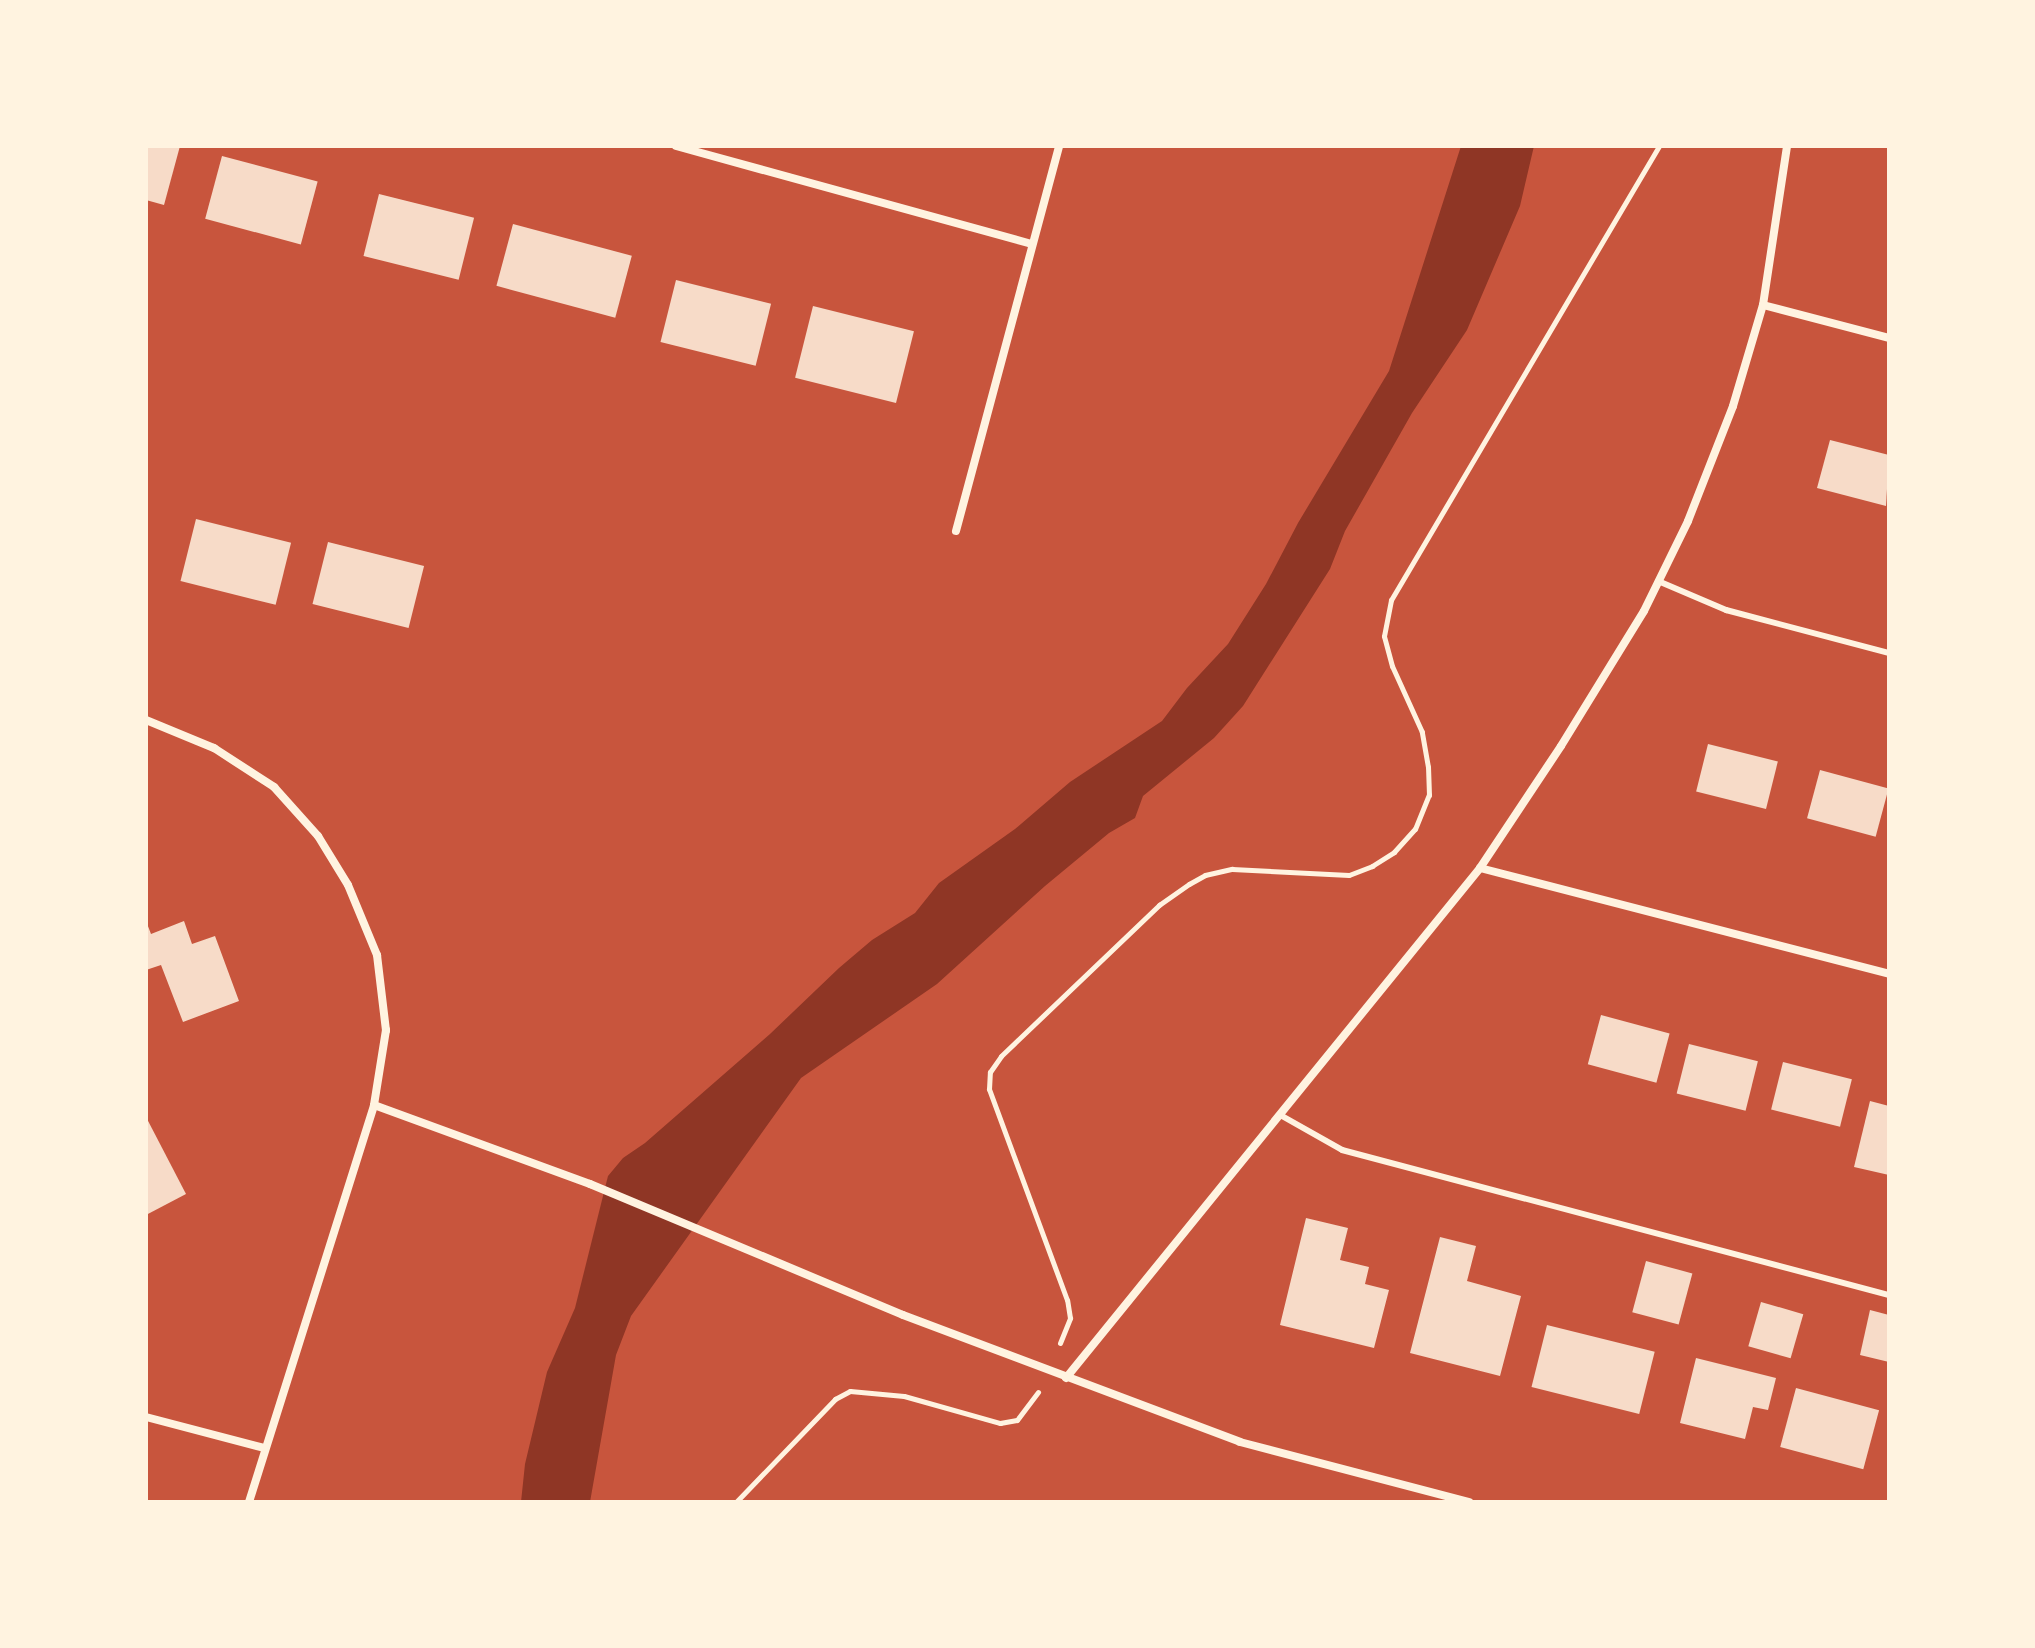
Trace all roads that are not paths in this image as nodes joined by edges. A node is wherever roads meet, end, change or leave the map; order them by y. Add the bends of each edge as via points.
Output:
1 (676, 146) edge
2 (1059, 146) edge
3 (1787, 146) edge
4 (1032, 244) junction
5 (1763, 305) junction
6 (1889, 338) edge
7 (956, 531) dead end
8 (1658, 581) junction
9 (1889, 653) edge
10 (146, 720) edge
11 (1480, 868) junction
12 (1889, 974) edge
13 (374, 1105) junction
14 (1282, 1116) junction
15 (1889, 1295) edge
16 (1066, 1378) junction
17 (146, 1417) edge
18 (264, 1448) junction
19 (249, 1502) edge
20 (1469, 1502) edge

1 - 4 street
2 - 4 street
3 - 5 street
4 - 7 street
5 - 6 street
5 - 8 street via 1733,406
8 - 9 lane via 1726,610
8 - 11 street via 1561,746
10 - 13 street via 214,748 274,787 318,836 348,885 377,955 386,1030
11 - 12 street
11 - 14 street
13 - 16 street via 590,1184
13 - 18 street
14 - 15 lane via 1342,1150
14 - 16 street
16 - 20 street via 1240,1442
17 - 18 street
18 - 19 street

